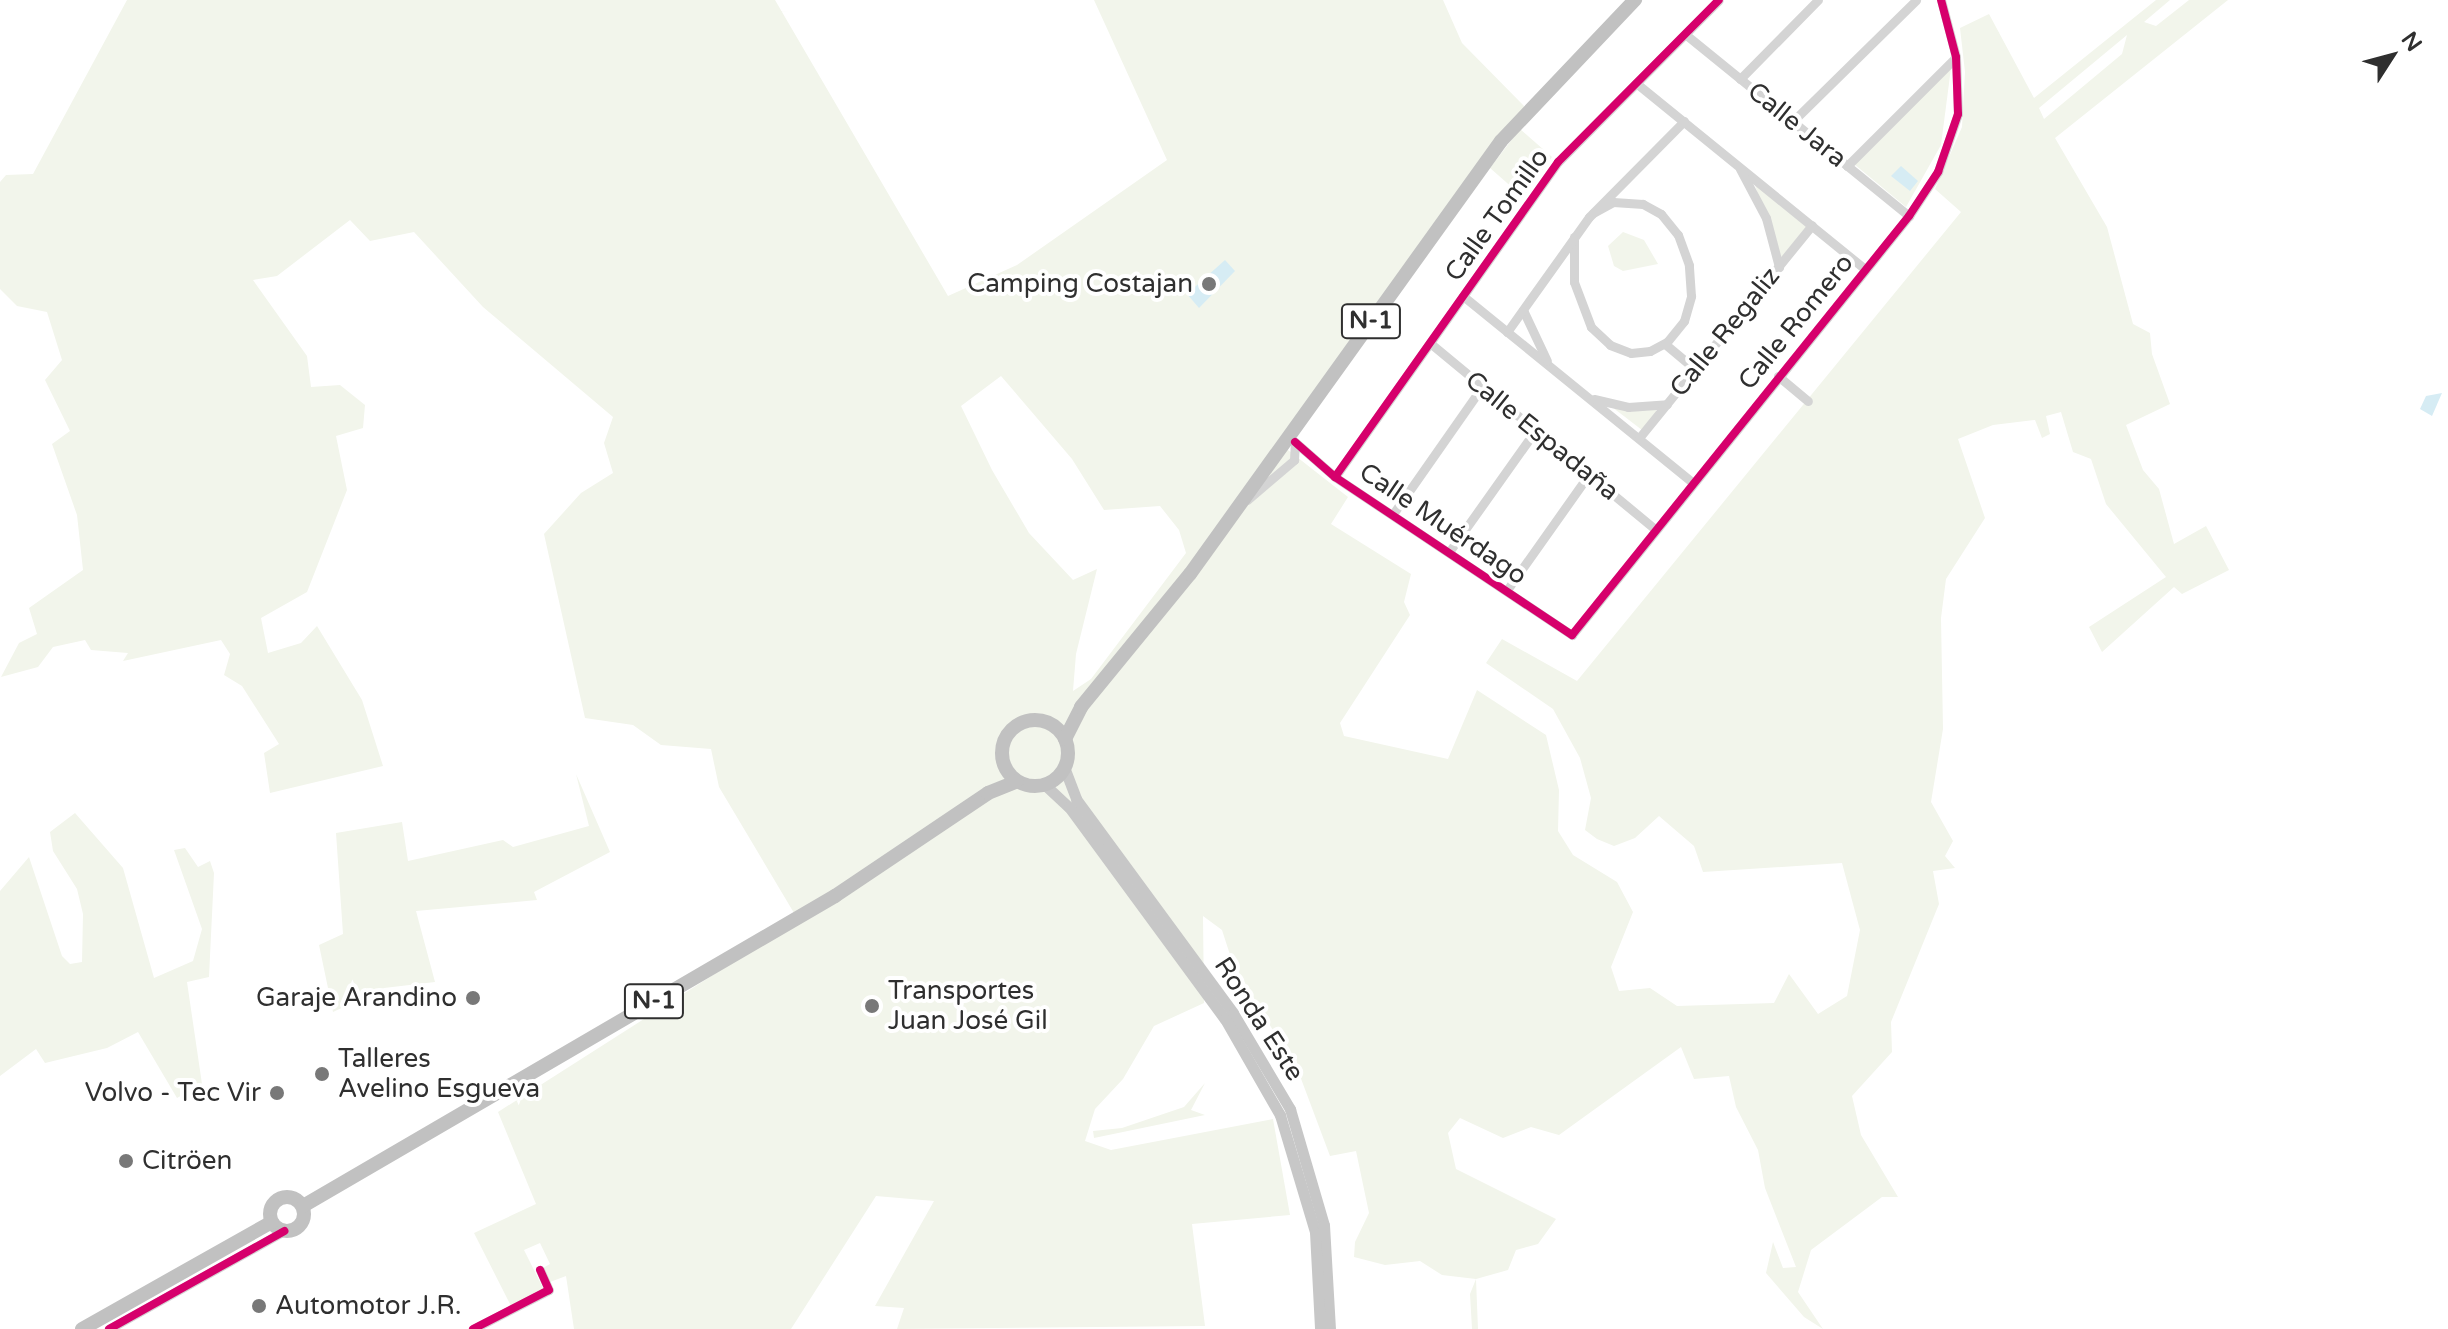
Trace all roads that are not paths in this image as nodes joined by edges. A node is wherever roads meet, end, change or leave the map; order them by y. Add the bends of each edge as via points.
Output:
1 (1635, 0) edge
2 (1719, 0) edge
3 (1818, 0) edge
4 (1916, 0) edge
5 (1941, 0) edge
6 (1685, 34) junction
7 (1956, 57) junction
8 (1740, 79) junction
9 (1636, 83) junction
10 (1684, 121) junction
11 (1792, 122) junction
12 (1736, 163) junction
13 (1847, 166) junction
14 (1593, 213) junction
15 (1909, 216) junction
16 (1812, 225) junction
17 (1574, 237) junction
18 (1779, 267) junction
19 (1865, 269) junction
20 (1463, 296) junction
21 (1523, 310) junction
22 (1507, 332) junction
23 (1430, 343) junction
24 (1665, 344) junction
25 (1695, 369) junction
26 (1553, 371) junction
27 (1778, 376) junction
28 (1482, 387) junction
29 (1583, 395) junction
30 (1808, 401) dead end
31 (1667, 404) junction
32 (1535, 431) junction
33 (1639, 438) junction
34 (1291, 440) junction
35 (1589, 474) junction
36 (1335, 477) junction
37 (1692, 482) junction
38 (1393, 514) junction
39 (1655, 529) junction
40 (1449, 552) junction
41 (1507, 590) junction
42 (1572, 635) joint
43 (1081, 707) junction
44 (1048, 722) junction
45 (1065, 739) junction
46 (1003, 762) junction
47 (1064, 767) junction
48 (1017, 781) junction
49 (1044, 784) junction
50 (988, 793) junction
51 (303, 1206) junction
52 (278, 1226) junction
53 (540, 1270) dead end
54 (82, 1329) edge
55 (109, 1329) edge
56 (473, 1329) edge
57 (1320, 1329) edge
58 (1330, 1329) edge

1 - 34 highway, N-1 via 1501,141
2 - 6 street, Calle Tomillo
3 - 8 street
4 - 11 street
5 - 7 street, Calle Romero
6 - 8 street, Calle Jara
6 - 9 street, Calle Tomillo
7 - 13 street
7 - 15 street, Calle Romero via 1958,114 1938,172
8 - 11 street, Calle Jara
9 - 10 street
9 - 20 street, Calle Tomillo via 1558,162
10 - 12 street
10 - 14 street
11 - 13 street, Calle Jara
12 - 16 street
12 - 18 street via 1766,218
13 - 15 street, Calle Jara
14 - 17 street
14 - 24 street via 1613,202 1643,204 1661,214 1678,235 1689,265 1691,296 1684,321
15 - 19 street, Calle Romero
16 - 18 street, Calle Regaliz
16 - 19 street
17 - 21 street
17 - 24 street via 1574,282 1591,327 1610,345 1631,353
18 - 25 street, Calle Regaliz
19 - 27 street, Calle Romero
20 - 22 street
20 - 23 street, Calle Tomillo
21 - 22 street
21 - 26 street
22 - 26 street
23 - 28 street, Calle Espadaña
23 - 36 street, Calle Tomillo
24 - 25 street
25 - 31 street, Calle Regaliz
26 - 29 street
27 - 30 street
27 - 37 street, Calle Romero
28 - 32 street, Calle Espadaña
28 - 38 street
29 - 31 street via 1628,407
29 - 33 street
31 - 33 street, Calle Regaliz
32 - 35 street, Calle Espadaña
32 - 40 street
33 - 37 street
34 - 36 street, Calle Muérdago
34 - 43 highway, N-1 via 1141,640
35 - 39 street, Calle Espadaña
35 - 41 street
36 - 38 street, Calle Muérdago
37 - 39 street, Calle Romero
38 - 40 street, Calle Muérdago
39 - 42 street, Calle Romero
40 - 41 street, Calle Muérdago
41 - 42 street, Calle Muérdago
43 - 44 highway, N-1
43 - 45 highway, N-1
44 - 45 highway
44 - 46 highway, N-1 via 1030,720 1013,727 1003,743
45 - 47 highway, N-1
46 - 48 highway
46 - 50 highway, N-1
47 - 49 highway
47 - 58 main road, Ronda Este via 1076,799 1233,1013 1290,1109 1324,1225
48 - 49 highway, N-1
48 - 50 highway, N-1
49 - 57 main road, Ronda Este via 1069,807 1225,1019 1280,1115 1315,1232
50 - 51 highway, N-1 via 896,859 807,913
51 - 52 highway via 301,1224
51 - 52 highway via 291,1197 280,1198 271,1208
52 - 54 highway
52 - 55 street
53 - 56 street via 549,1290

